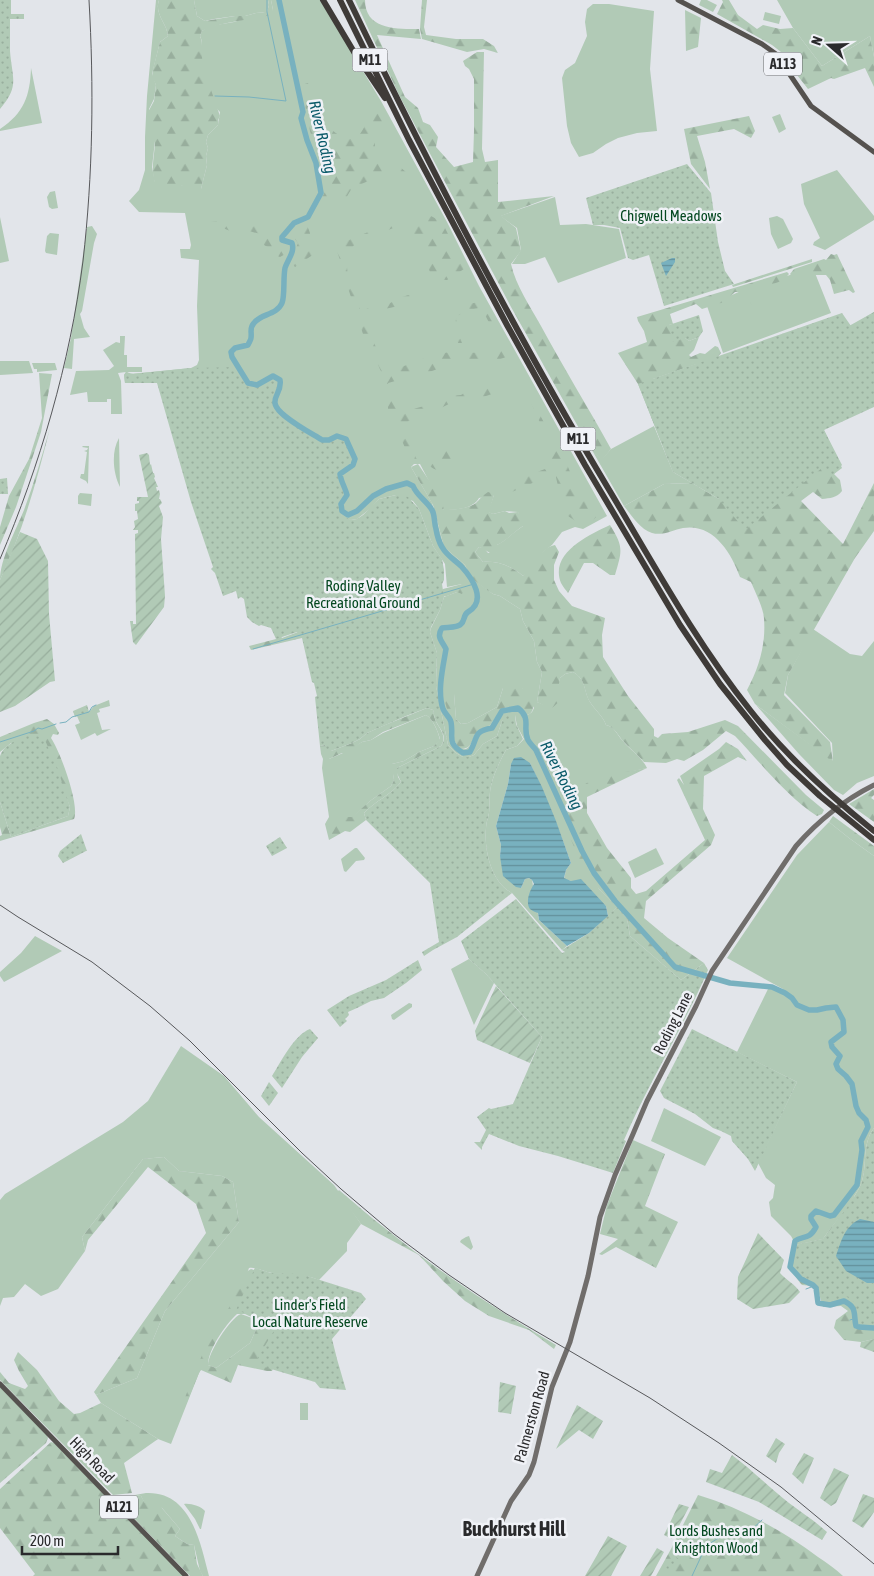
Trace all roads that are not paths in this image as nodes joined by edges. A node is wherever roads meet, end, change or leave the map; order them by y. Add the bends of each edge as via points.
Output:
1 (323, 0) edge
2 (340, 0) edge
3 (678, 0) edge
4 (349, 1) edge
5 (399, 120) junction
6 (874, 152) edge
7 (874, 785) edge
8 (874, 832) edge
9 (874, 840) edge
10 (577, 1316) joint
11 (0, 1384) edge
12 (186, 1576) edge
13 (477, 1576) edge

1 - 5 highway, M11
2 - 5 highway, M11
3 - 6 main road, A113 via 776,54 811,106
4 - 8 highway, M11 via 512,320 687,620 726,680 770,734 825,790
5 - 9 highway, M11 via 507,325 680,625 720,684 776,752 820,796
7 - 10 main road, Roding Lane via 821,820 789,854 712,971 618,1168 600,1217
10 - 13 main road, Palmerston Road via 552,1387 532,1469 511,1501
11 - 12 main road, High Road / A121

